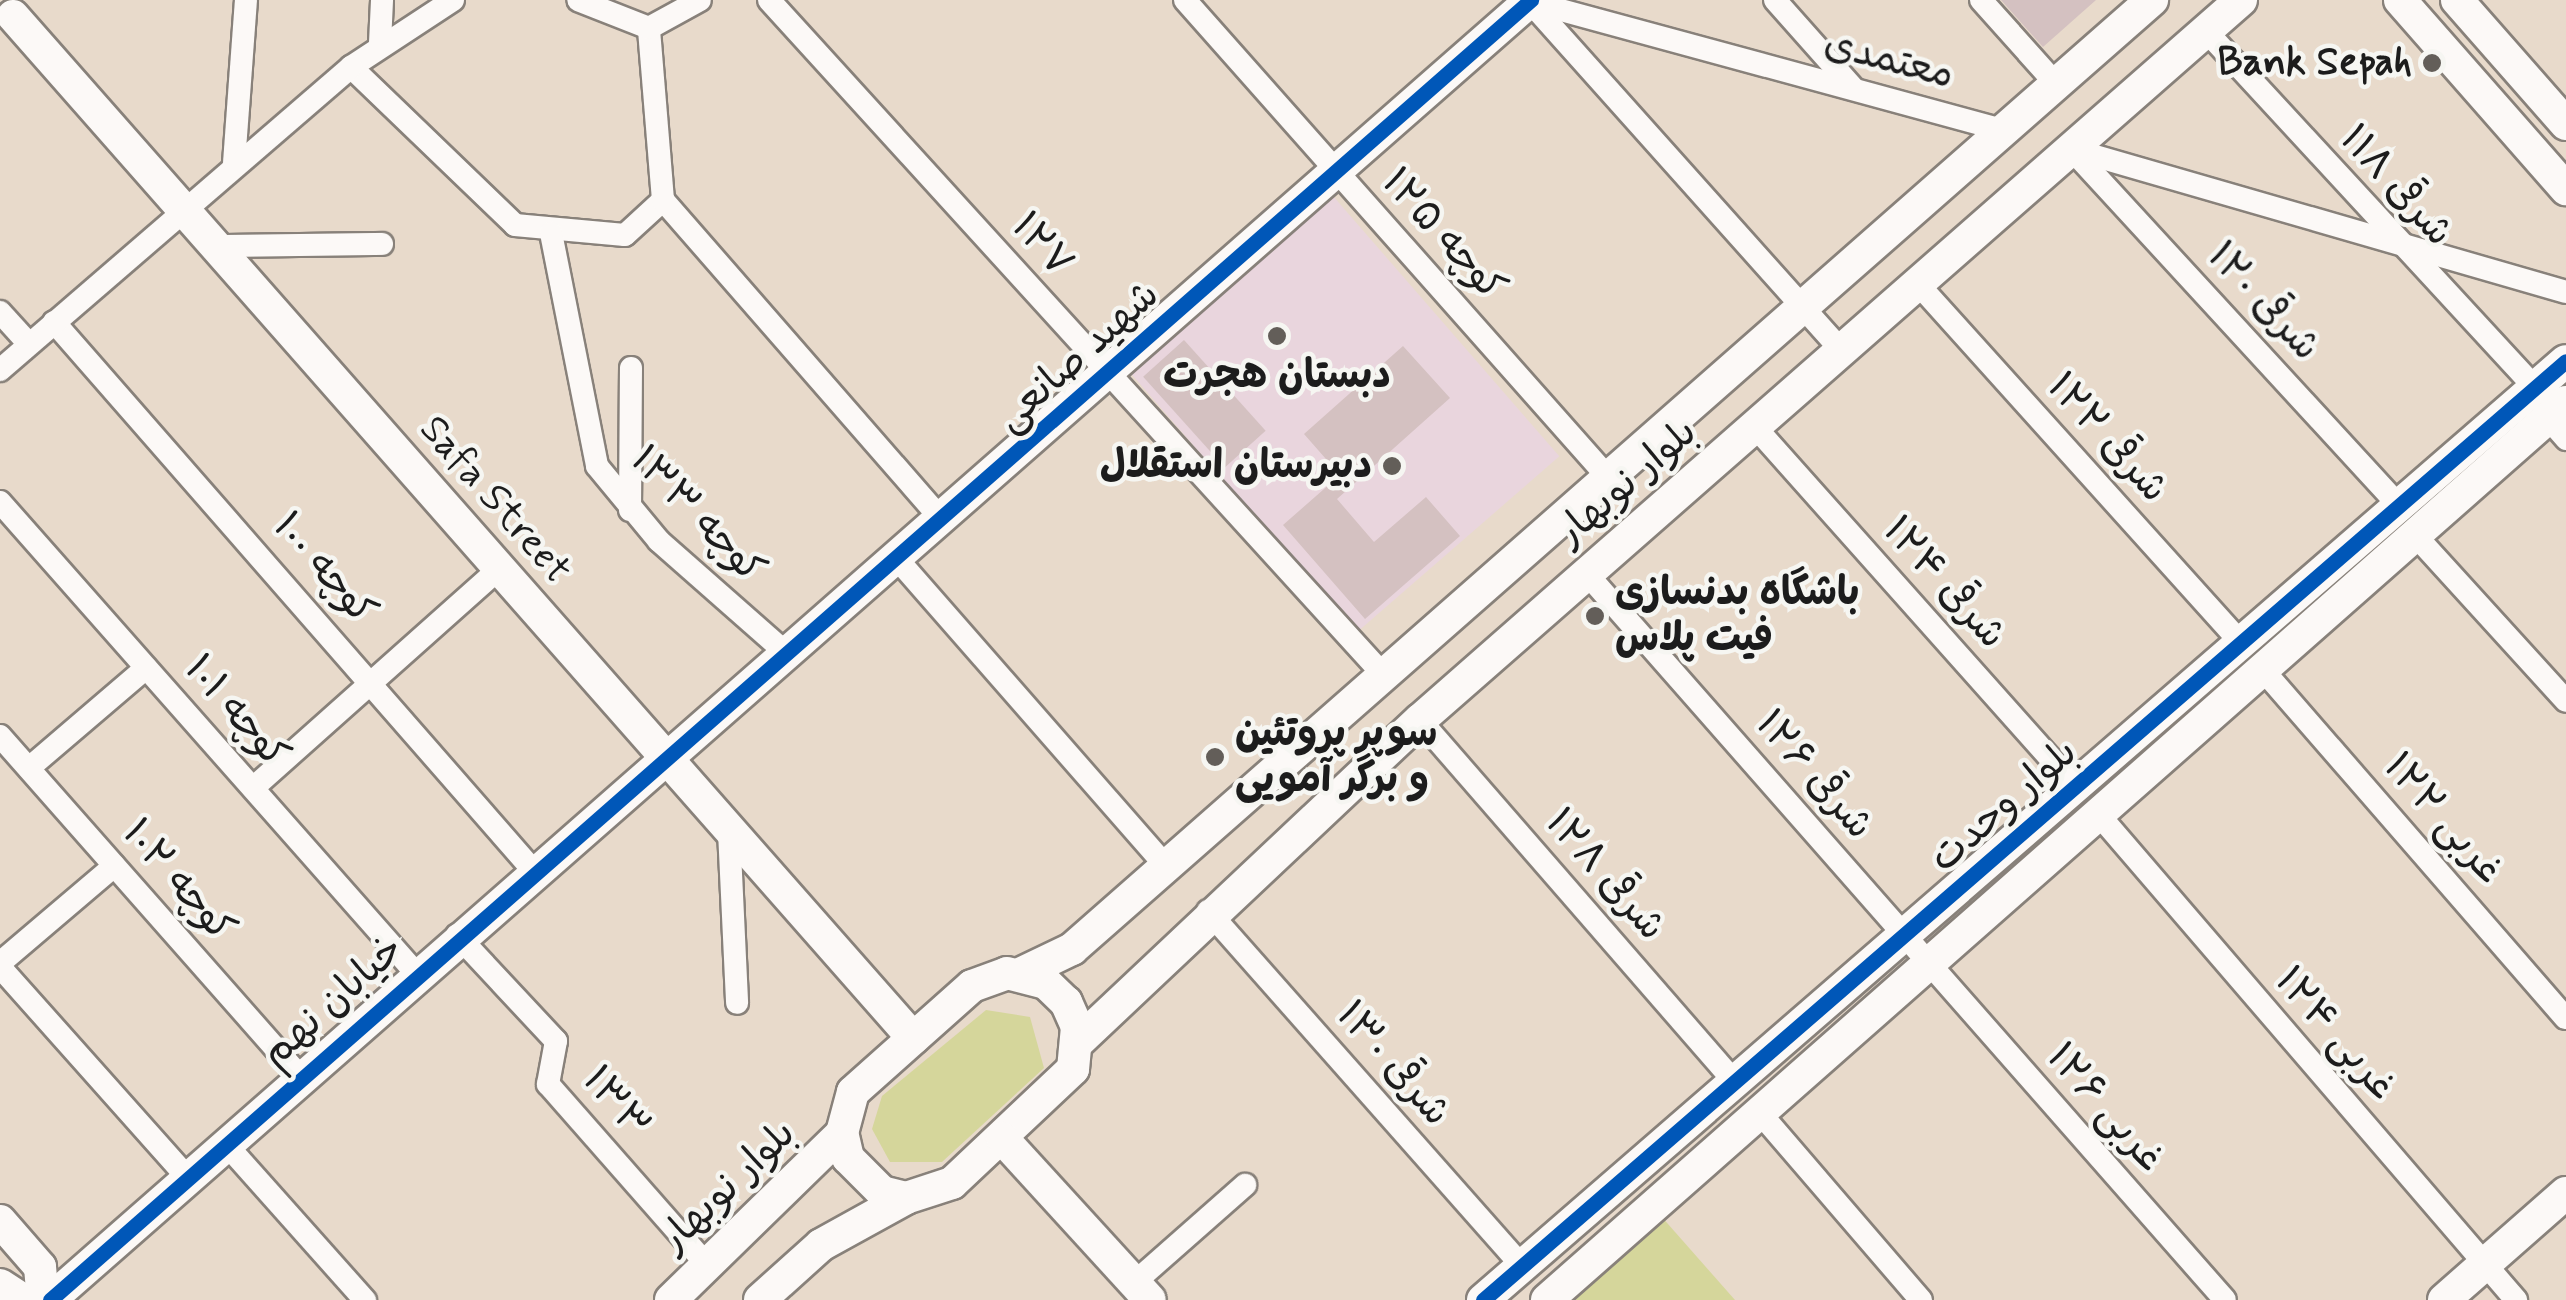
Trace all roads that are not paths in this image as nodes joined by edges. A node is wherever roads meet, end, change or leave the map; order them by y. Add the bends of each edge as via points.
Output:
1 (246, 0) edge
2 (382, 0) edge
3 (452, 0) edge
4 (578, 0) edge
5 (700, 0) edge
6 (769, 0) edge
7 (1185, 0) edge
8 (1528, 0) edge
9 (1776, 0) edge
10 (1981, 0) edge
11 (2152, 0) edge
12 (2241, 0) edge
13 (2400, 0) edge
14 (2458, 0) edge
15 (15, 14) edge
16 (648, 28) junction
17 (2206, 30) junction
18 (380, 43) junction
19 (351, 66) junction
20 (2056, 84) junction
21 (1854, 90) junction
22 (2566, 124) edge
23 (2004, 130) junction
24 (2071, 148) junction
25 (234, 163) junction
26 (1337, 171) junction
27 (2566, 189) edge
28 (663, 200) junction
29 (184, 208) junction
30 (551, 233) junction
31 (382, 244) dead end
32 (2395, 244) junction
33 (218, 246) junction
34 (1918, 284) junction
35 (2566, 292) edge
36 (1801, 303) junction
37 (0, 312) edge
38 (54, 322) junction
39 (29, 344) junction
40 (1842, 351) junction
41 (2566, 361) edge
42 (630, 368) dead end
43 (0, 370) edge
44 (1108, 374) junction
45 (2535, 388) junction
46 (2560, 420) edge
47 (1756, 428) junction
48 (1606, 474) junction
49 (0, 502) edge
50 (2400, 506) junction
51 (630, 510) junction
52 (943, 521) junction
53 (2416, 535) junction
54 (898, 560) junction
55 (499, 569) junction
56 (1588, 574) junction
57 (2241, 643) junction
58 (787, 654) junction
59 (146, 668) junction
60 (2263, 670) junction
61 (1382, 672) junction
62 (369, 680) junction
63 (2566, 701) edge
64 (1420, 720) junction
65 (0, 736) edge
66 (662, 756) junction
67 (28, 768) junction
68 (2076, 787) junction
69 (253, 788) junction
70 (2099, 815) junction
71 (729, 831) junction
72 (114, 866) junction
73 (1166, 867) junction
74 (532, 869) junction
75 (1208, 910) junction
76 (457, 935) junction
77 (1905, 936) junction
78 (0, 965) edge
79 (1929, 965) junction
80 (415, 972) junction
81 (1020, 974) junction
82 (736, 1003) dead end
83 (2566, 1018) edge
84 (913, 1038) junction
85 (1079, 1041) junction
86 (300, 1076) junction
87 (1734, 1080) junction
88 (1760, 1113) junction
89 (842, 1134) junction
90 (1002, 1138) junction
91 (224, 1142) junction
92 (185, 1176) junction
93 (1245, 1185) dead end
94 (2566, 1192) edge
95 (906, 1198) junction
96 (0, 1221) edge
97 (2484, 1265) junction
98 (709, 1266) junction
99 (1522, 1266) junction
100 (0, 1285) edge
101 (1143, 1291) edge
102 (1550, 1299) edge
103 (23, 1300) edge
104 (46, 1300) edge
105 (365, 1300) edge
106 (671, 1300) edge
107 (760, 1300) edge
108 (1484, 1300) edge
109 (1921, 1300) edge
110 (2225, 1300) edge
111 (2444, 1300) edge
112 (2516, 1300) edge

1 - 25 street
2 - 18 street
3 - 18 street
4 - 16 street
5 - 16 street
6 - 44 street, ۱۲۷
7 - 26 street, کوچه ۱۲۵
8 - 21 street, معتمدی
8 - 26 street, شهید صانعی
8 - 36 street
9 - 21 street
10 - 20 street
11 - 20 street, بلوار نوبهار
12 - 17 street, بلوار نوبهار
13 - 27 street
14 - 22 street
15 - 29 street, Safa Street
16 - 28 street
17 - 24 street, بلوار نوبهار
17 - 32 street, ۱۱۸ شرقی
18 - 19 street
19 - 25 street
19 - 30 street via 494,212
20 - 23 street, بلوار نوبهار
21 - 23 street, معتمدی
23 - 36 street, بلوار نوبهار
24 - 32 street
24 - 34 street, بلوار نوبهار
24 - 50 street, ۱۲۰ شرقی
25 - 29 street
26 - 44 street, شهید صانعی
26 - 48 street, کوچه ۱۲۵
28 - 30 street via 625,235
28 - 52 street
29 - 33 street, Safa Street
29 - 38 street
30 - 51 street, کوچه ۱۳۳ via 586,432
31 - 33 street
32 - 35 street
32 - 45 street, ۱۱۸ شرقی
33 - 55 street, Safa Street
34 - 40 street, بلوار نوبهار
34 - 57 street, ۱۲۲ شرقی
36 - 40 street
36 - 48 street, بلوار نوبهار
37 - 39 street
38 - 39 street
38 - 62 street, کوچه ۱۰۰
39 - 43 street
40 - 47 street, بلوار نوبهار
41 - 45 street, بلوار وحدت
42 - 51 street
44 - 52 street, شهید صانعی
44 - 61 street, ۱۲۷
45 - 50 street, بلوار وحدت
46 - 53 street, بلوار وحدت
47 - 56 street, بلوار نوبهار
47 - 68 street, ۱۲۴ شرقی
48 - 61 street, بلوار نوبهار
49 - 59 street, کوچه ۱۰۱
50 - 57 street, بلوار وحدت
51 - 58 street, کوچه ۱۳۳
52 - 54 street, شهید صانعی
53 - 60 street, بلوار وحدت
53 - 63 street
54 - 58 street, شهید صانعی
54 - 73 street
55 - 62 street
55 - 66 street, Safa Street
56 - 64 street, بلوار نوبهار
56 - 77 street, ۱۲۶ شرقی
57 - 68 street, بلوار وحدت
58 - 66 street, شهید صانعی
59 - 67 street
59 - 69 street, کوچه ۱۰۱
60 - 70 street, بلوار وحدت
60 - 83 street, ۱۲۲ غربی
61 - 73 street, بلوار نوبهار
62 - 69 street
62 - 74 street, کوچه ۱۰۰
64 - 75 street, بلوار نوبهار
64 - 87 street, ۱۲۸ شرقی
65 - 67 street, کوچه ۱۰۲
66 - 71 street, Safa Street
66 - 74 street, خیابان نهم
67 - 72 street, کوچه ۱۰۲
68 - 77 street, بلوار وحدت
69 - 80 street, کوچه ۱۰۱
70 - 79 street, بلوار وحدت
70 - 97 street, ۱۲۴ غربی
71 - 82 street
71 - 84 street, Safa Street
72 - 78 street
72 - 86 street, کوچه ۱۰۲
73 - 81 street, بلوار نوبهار via 1072,949
74 - 76 street, خیابان نهم
75 - 85 street, بلوار نوبهار
75 - 99 street, ۱۳۰ شرقی
76 - 80 street, خیابان نهم
76 - 98 street, ۱۳۳ via 556,1041 548,1084
77 - 79 street, ۱۲۶ شرقی
77 - 87 street, بلوار وحدت
78 - 92 street
79 - 88 street, بلوار وحدت
79 - 110 street, ۱۲۶ غربی
80 - 86 street, خیابان نهم
81 - 84 street, بلوار نوبهار via 982,979
81 - 85 street via 1066,1002
84 - 89 street, بلوار نوبهار via 853,1092
85 - 90 street via 1065,1082
86 - 91 street, خیابان نهم
87 - 99 street, بلوار وحدت
88 - 102 street, بلوار وحدت
88 - 109 street
89 - 95 street via 862,1178
89 - 98 street, بلوار نوبهار
90 - 95 street via 952,1184
90 - 101 street
91 - 92 street, خیابان نهم
91 - 105 street
92 - 104 street, خیابان نهم
93 - 101 street
94 - 97 street
95 - 107 street via 822,1246
96 - 104 street via 40,1266
97 - 111 street
97 - 112 street, ۱۲۴ غربی
98 - 106 street, بلوار نوبهار
99 - 108 street, بلوار وحدت
100 - 103 street

